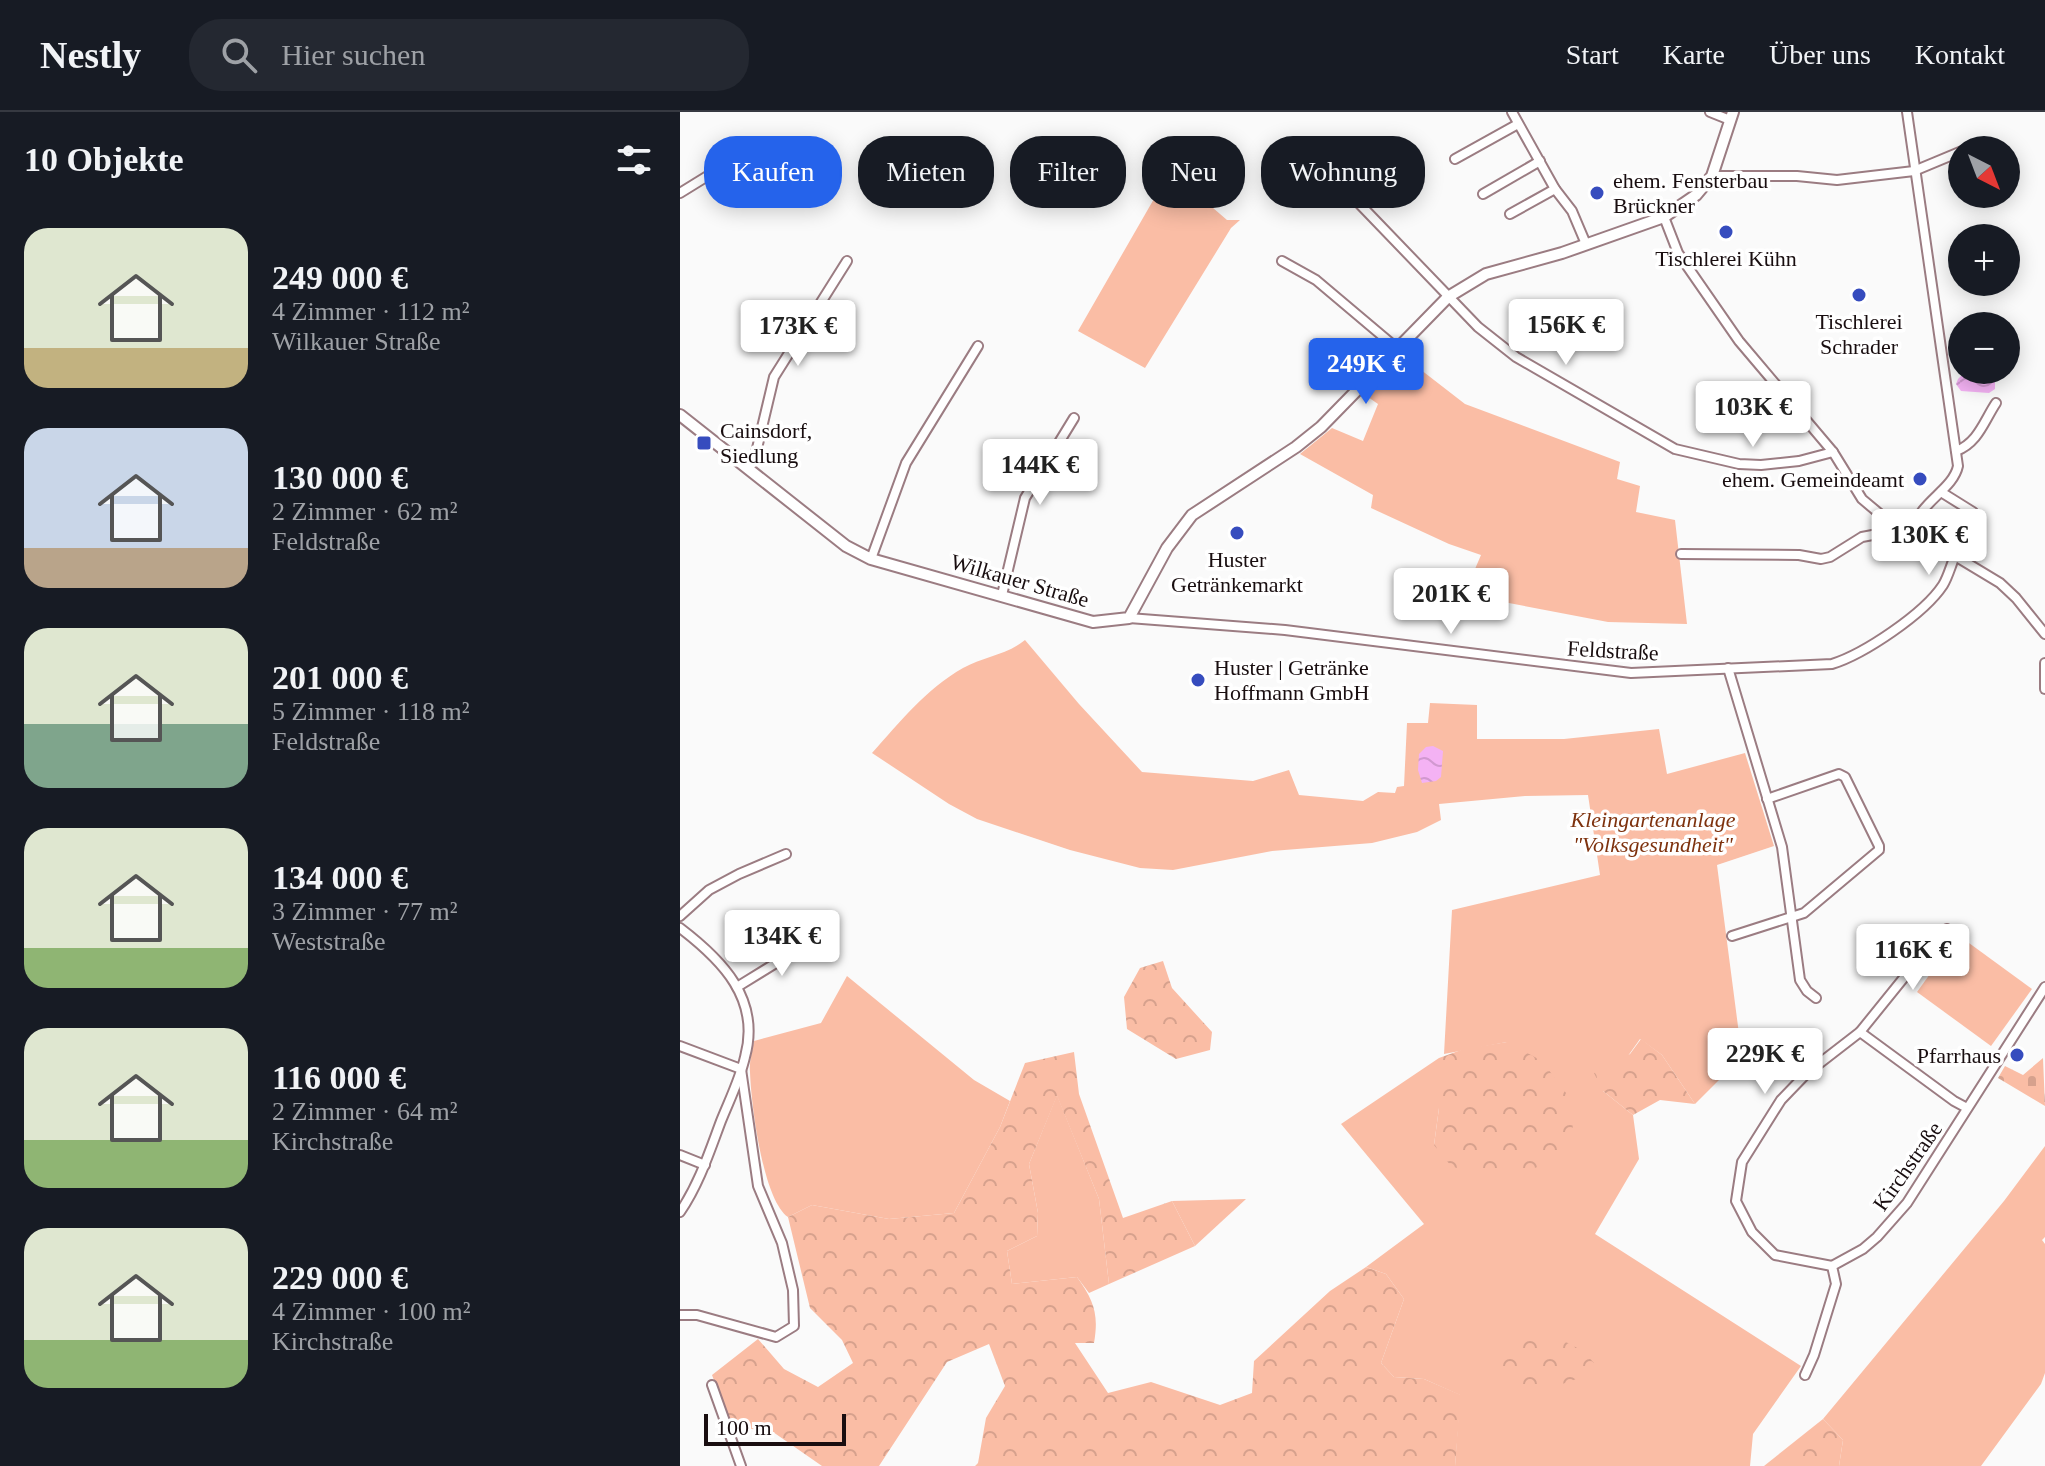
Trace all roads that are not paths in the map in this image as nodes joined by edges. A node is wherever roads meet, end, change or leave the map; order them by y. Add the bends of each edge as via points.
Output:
1 (1512, 112) edge
2 (1710, 112) edge
3 (1907, 112) edge
4 (1732, 116) edge
5 (1518, 124) junction
6 (1948, 156) edge
7 (1455, 159) dead end
8 (1540, 161) junction
9 (1914, 171) junction
10 (1712, 176) junction
11 (704, 178) edge
12 (1555, 189) junction
13 (680, 193) edge
14 (1483, 194) dead end
15 (1363, 208) edge
16 (1510, 214) dead end
17 (1664, 217) junction
18 (1586, 244) junction
19 (847, 261) dead end
20 (1282, 261) dead end
21 (1448, 297) junction
22 (978, 346) dead end
23 (1399, 350) junction
24 (1996, 403) dead end
25 (680, 415) edge
26 (1074, 418) dead end
27 (1956, 451) junction
28 (1833, 452) junction
29 (748, 469) junction
30 (1941, 492) junction
31 (1973, 512) dead end
32 (1894, 525) junction
33 (1916, 527) junction
34 (1681, 554) dead end
35 (1955, 556) junction
36 (871, 559) junction
37 (1002, 595) junction
38 (1129, 618) junction
39 (2045, 634) edge
40 (2045, 663) edge
41 (1728, 668) junction
42 (2045, 689) edge
43 (1767, 799) junction
44 (786, 854) dead end
45 (680, 916) edge
46 (1791, 918) junction
47 (680, 928) edge
48 (1947, 929) dead end
49 (1732, 936) dead end
50 (810, 942) dead end
51 (737, 987) junction
52 (2045, 987) edge
53 (1816, 998) dead end
54 (1860, 1032) junction
55 (680, 1046) edge
56 (741, 1069) junction
57 (1967, 1108) junction
58 (680, 1155) edge
59 (705, 1165) junction
60 (680, 1212) edge
61 (1832, 1266) junction
62 (680, 1315) edge
63 (1805, 1375) dead end
64 (712, 1385) dead end
65 (741, 1466) edge

1 - 5 street
2 - 4 street
3 - 9 street
4 - 10 street
5 - 7 street
5 - 8 street
6 - 9 street
8 - 12 street
8 - 14 street
9 - 10 street via 1837,180
9 - 27 street
10 - 17 street via 1696,195
11 - 13 street
12 - 16 street
12 - 18 street via 1572,211
15 - 21 street
17 - 18 street
17 - 28 street via 1678,253 1700,287
18 - 21 street via 1486,274
19 - 29 street via 774,377
20 - 23 street via 1316,280
21 - 23 street
21 - 28 street via 1516,357 1675,449 1761,465
22 - 36 street via 906,463
23 - 38 street via 1308,437 1192,515 1167,548
24 - 27 street via 1976,437
25 - 29 street, Wilkauer Straße
26 - 37 street via 1025,498
27 - 30 street via 1957,472
28 - 32 street via 1862,499
29 - 36 street, Wilkauer Straße via 846,546
30 - 31 street
30 - 33 street via 1918,517
32 - 33 street via 1899,530
32 - 34 street via 1821,559
33 - 35 street
35 - 39 street via 2000,583
35 - 41 street, Feldstraße via 1943,585 1918,610 1849,658 1832,664
36 - 37 street, Wilkauer Straße
37 - 38 street, Wilkauer Straße via 1093,622
38 - 41 street, Feldstraße via 1285,630 1631,673
40 - 42 street
41 - 43 street
43 - 46 street via 1782,847
43 - 46 street via 1839,774 1879,846 1804,913
44 - 45 street via 709,890
46 - 49 street
46 - 53 street via 1800,980
47 - 51 street via 725,967
48 - 54 street
50 - 51 street
51 - 56 street via 749,1037
52 - 57 street, Kirchstraße
54 - 57 street, Kirchstraße
54 - 61 street via 1781,1100 1742,1162 1736,1201 1752,1232 1775,1255
55 - 56 street
56 - 59 street
56 - 62 street via 758,1186 782,1243 793,1290 794,1326 776,1337
57 - 61 street, Kirchstraße via 1899,1214 1863,1249
58 - 59 street
59 - 60 street
61 - 63 street via 1836,1284
64 - 65 street

